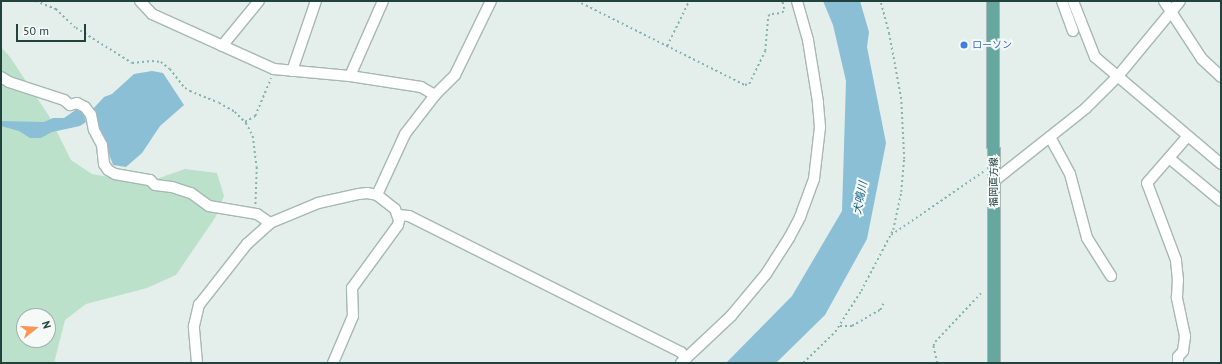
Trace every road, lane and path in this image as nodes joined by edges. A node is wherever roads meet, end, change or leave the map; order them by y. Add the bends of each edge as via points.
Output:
1 (36, 1) edge
2 (140, 1) edge
3 (259, 1) edge
4 (316, 1) edge
5 (383, 1) edge
6 (490, 1) edge
7 (577, 1) edge
8 (689, 1) edge
9 (782, 1) edge
10 (797, 1) edge
11 (880, 1) edge
12 (993, 1) edge
13 (1062, 1) edge
14 (1073, 1) edge
15 (1164, 1) edge
16 (1180, 1) edge
17 (1171, 11) junction
18 (1073, 31) dead end
19 (222, 46) junction
20 (667, 46) junction
21 (274, 69) junction
22 (292, 71) junction
23 (350, 76) junction
24 (1118, 76) junction
25 (1221, 76) edge
26 (1, 77) edge
27 (435, 95) junction
28 (244, 122) junction
29 (1050, 137) junction
30 (1187, 137) junction
31 (1169, 158) junction
32 (1221, 164) edge
33 (994, 168) junction
34 (994, 181) junction
35 (377, 195) junction
36 (1221, 201) edge
37 (257, 214) junction
38 (398, 215) junction
39 (270, 222) junction
40 (891, 235) junction
41 (1111, 276) dead end
42 (994, 283) junction
43 (884, 302) dead end
44 (840, 326) junction
45 (684, 361) edge
46 (197, 363) edge
47 (333, 363) edge
48 (803, 363) edge
49 (937, 363) edge
50 (994, 363) edge
51 (1178, 363) edge

1 - 28 path via 59,12 76,28 132,63 161,62 185,88 235,112
2 - 19 street via 152,14
3 - 19 street
4 - 22 street
5 - 23 street
6 - 27 street via 455,75
7 - 20 path
8 - 20 path
9 - 20 path via 782,13 768,16 765,51 749,84 745,85
10 - 45 street via 808,40 818,102 820,127 814,179 790,238 766,274 731,316
11 - 40 path via 895,65 904,130 902,192
12 - 33 main road, 福岡直方線
13 - 18 street
14 - 24 street via 1095,57
15 - 17 street
16 - 17 street
17 - 24 street
17 - 25 street via 1202,59
19 - 21 street
21 - 22 street
21 - 28 path via 255,116
22 - 23 street
23 - 27 street via 421,87
24 - 29 street via 1086,108
24 - 30 street
26 - 37 street via 64,100 70,105 77,102 85,107 91,115 94,130 102,145 104,164 115,174 150,180 155,185 191,193 209,206
27 - 35 street via 405,134
28 - 37 path via 253,136 256,149
29 - 34 street
29 - 41 street via 1070,174 1087,238
30 - 31 street
30 - 32 street
31 - 36 street
31 - 51 street via 1148,183 1176,260 1177,296 1185,336
33 - 34 main road, 福岡直方線
33 - 40 path via 985,171
34 - 42 main road, 福岡直方線
35 - 38 street via 395,209
35 - 39 street via 363,194 318,203
37 - 39 street
38 - 45 street via 409,216 681,352
38 - 47 street via 398,224 352,288 353,316
39 - 46 street via 247,244 199,305 194,326
40 - 44 path
42 - 49 path via 986,287 935,342 933,346
42 - 50 main road, 福岡直方線
43 - 44 path via 880,310 852,326
44 - 48 path

